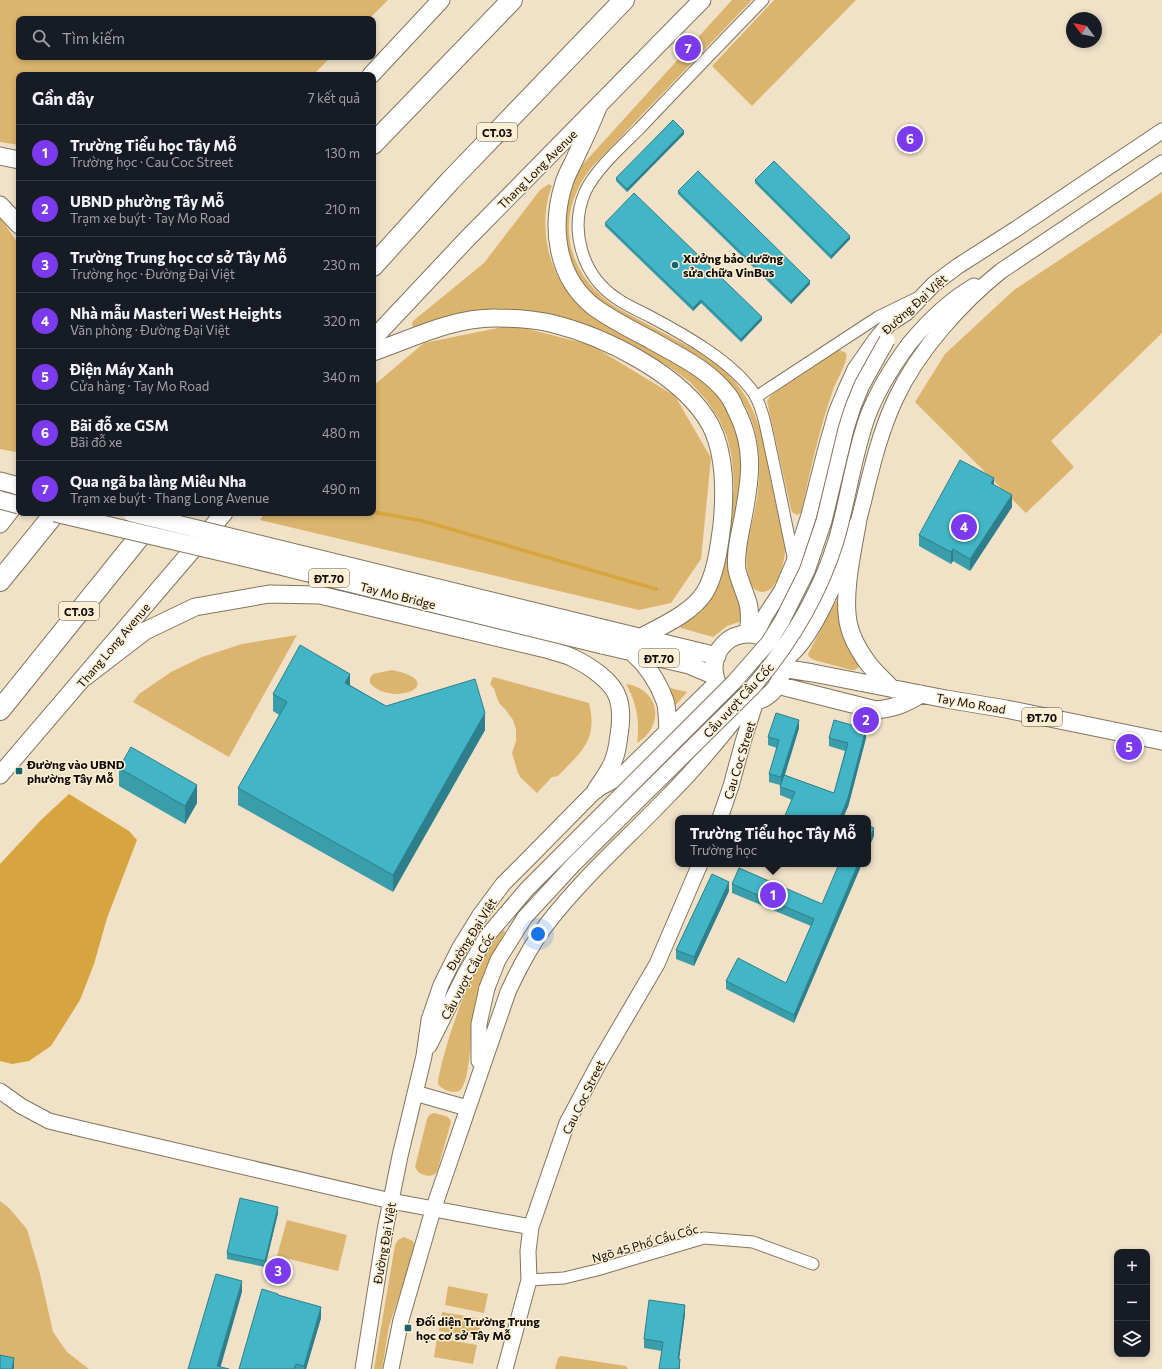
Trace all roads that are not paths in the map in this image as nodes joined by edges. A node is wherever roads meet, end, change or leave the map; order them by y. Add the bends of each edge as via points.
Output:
1 (441, 0) edge
2 (512, 0) edge
3 (624, 0) edge
4 (702, 0) edge
5 (762, 0) edge
6 (374, 72) edge
7 (599, 105) junction
8 (1162, 131) edge
9 (376, 141) edge
10 (0, 156) edge
11 (16, 159) edge
12 (1162, 163) edge
13 (0, 205) edge
14 (16, 222) edge
15 (376, 263) edge
16 (1001, 271) junction
17 (923, 295) junction
18 (906, 313) junction
19 (376, 336) edge
20 (376, 351) edge
21 (756, 397) junction
22 (0, 481) edge
23 (16, 485) edge
24 (0, 500) edge
25 (16, 503) edge
26 (16, 504) edge
27 (53, 516) edge
28 (68, 516) edge
29 (143, 516) edge
30 (157, 516) edge
31 (221, 516) edge
32 (0, 524) edge
33 (857, 525) junction
34 (794, 562) junction
35 (0, 581) edge
36 (752, 634) junction
37 (604, 637) junction
38 (641, 637) junction
39 (632, 652) junction
40 (717, 656) junction
41 (782, 665) junction
42 (85, 677) junction
43 (716, 679) junction
44 (777, 686) junction
45 (892, 689) junction
46 (921, 694) junction
47 (752, 701) junction
48 (0, 710) edge
49 (668, 730) junction
50 (1162, 741) edge
51 (0, 775) edge
52 (596, 790) junction
53 (722, 814) edge
54 (699, 867) edge
55 (424, 1056) junction
56 (479, 1074) junction
57 (0, 1091) edge
58 (415, 1093) junction
59 (467, 1108) junction
60 (391, 1201) junction
61 (433, 1210) junction
62 (531, 1227) junction
63 (812, 1264) dead end
64 (529, 1280) junction
65 (363, 1369) edge
66 (391, 1369) edge
67 (505, 1369) edge

1 - 6 main road
2 - 9 highway
3 - 15 highway, CT.03 via 450,181
4 - 7 main road, Thang Long Avenue
5 - 21 street via 591,181 578,216 585,260 607,291 616,299 658,320 711,352 731,367
7 - 19 main road, Thang Long Avenue
7 - 36 main road via 564,182 557,220 559,252 566,272 576,288 593,306 699,367 729,396 748,439 750,464 737,547 737,570 750,611
8 - 17 street, Đường Đại Việt via 958,266
10 - 11 main road
12 - 16 street
13 - 14 main road
16 - 33 street via 957,312 906,377 882,435
16 - 56 street, Cầu vượt Cầu Cốc, bridge via 959,295 936,313 894,364 867,418 835,543 816,592 794,633 774,661 752,688 574,864 525,917 512,935 487,988 480,1024
17 - 18 street, Đường Đại Việt
17 - 21 street via 878,317
18 - 34 street, Đường Đại Việt via 889,324 876,339 855,369 846,389 836,413
18 - 55 street, Cầu vượt Cầu Cốc, bridge via 887,340 853,407 815,549 807,571 779,626 729,687 527,889 487,936
20 - 38 main road via 420,334 472,320 495,318 550,323 592,336 611,345 662,374 691,398 711,427 718,447 724,490 720,541 711,580 704,594 679,616
21 - 34 street via 764,421
22 - 23 main road
24 - 26 main road, bridge
25 - 32 main road
27 - 35 highway
28 - 37 main road, Tay Mo Bridge / ĐT.70, bridge via 280,566
29 - 37 main road, Tay Mo Bridge / ĐT.70, bridge
30 - 48 highway, CT.03
31 - 42 main road, Thang Long Avenue
33 - 41 street via 822,610 810,630
33 - 45 main road via 850,567 847,608 849,626 866,661
34 - 36 street, Đường Đại Việt via 782,590
36 - 40 main road via 729,640
36 - 41 main road via 763,638 775,648
37 - 38 main road, ĐT.70
37 - 39 main road, ĐT.70
38 - 40 main road, ĐT.70
39 - 43 main road, ĐT.70 via 689,665
39 - 49 main road via 652,674 665,702
40 - 43 main road via 714,666
41 - 44 main road
41 - 45 main road, Tay Mo Road / ĐT.70
42 - 51 main road, Thang Long Avenue
42 - 52 main road via 145,631 195,607 269,594 320,595 550,650 573,658 593,670 612,687 618,697 621,711 613,764
43 - 47 main road via 722,690 730,696 739,701
43 - 49 street, Đường Đại Việt
44 - 46 main road, Tay Mo Road via 876,710 906,704
44 - 47 main road via 764,697
45 - 46 main road, Tay Mo Road / ĐT.70
46 - 50 main road, Tay Mo Road / ĐT.70
47 - 53 street, Cau Coc Street
47 - 56 street via 677,787 574,891 547,925 524,958 508,992
49 - 52 street, Đường Đại Việt via 620,777
52 - 55 street, Đường Đại Việt via 503,884 480,915 441,985 429,1020
54 - 62 street, Cau Coc Street via 657,964 599,1063 567,1124
55 - 58 street, Đường Đại Việt
56 - 59 street
57 - 60 street via 21,1106 50,1121
58 - 59 street
58 - 60 street, Đường Đại Việt
59 - 61 street
60 - 61 street
60 - 65 street, Đường Đại Việt
61 - 62 street
61 - 66 street via 401,1320
62 - 64 street, Cau Coc Street via 528,1251
63 - 64 street, Ngõ 45 Phố Cầu Cốc via 753,1242 704,1238 564,1278
64 - 67 street, Cau Coc Street

